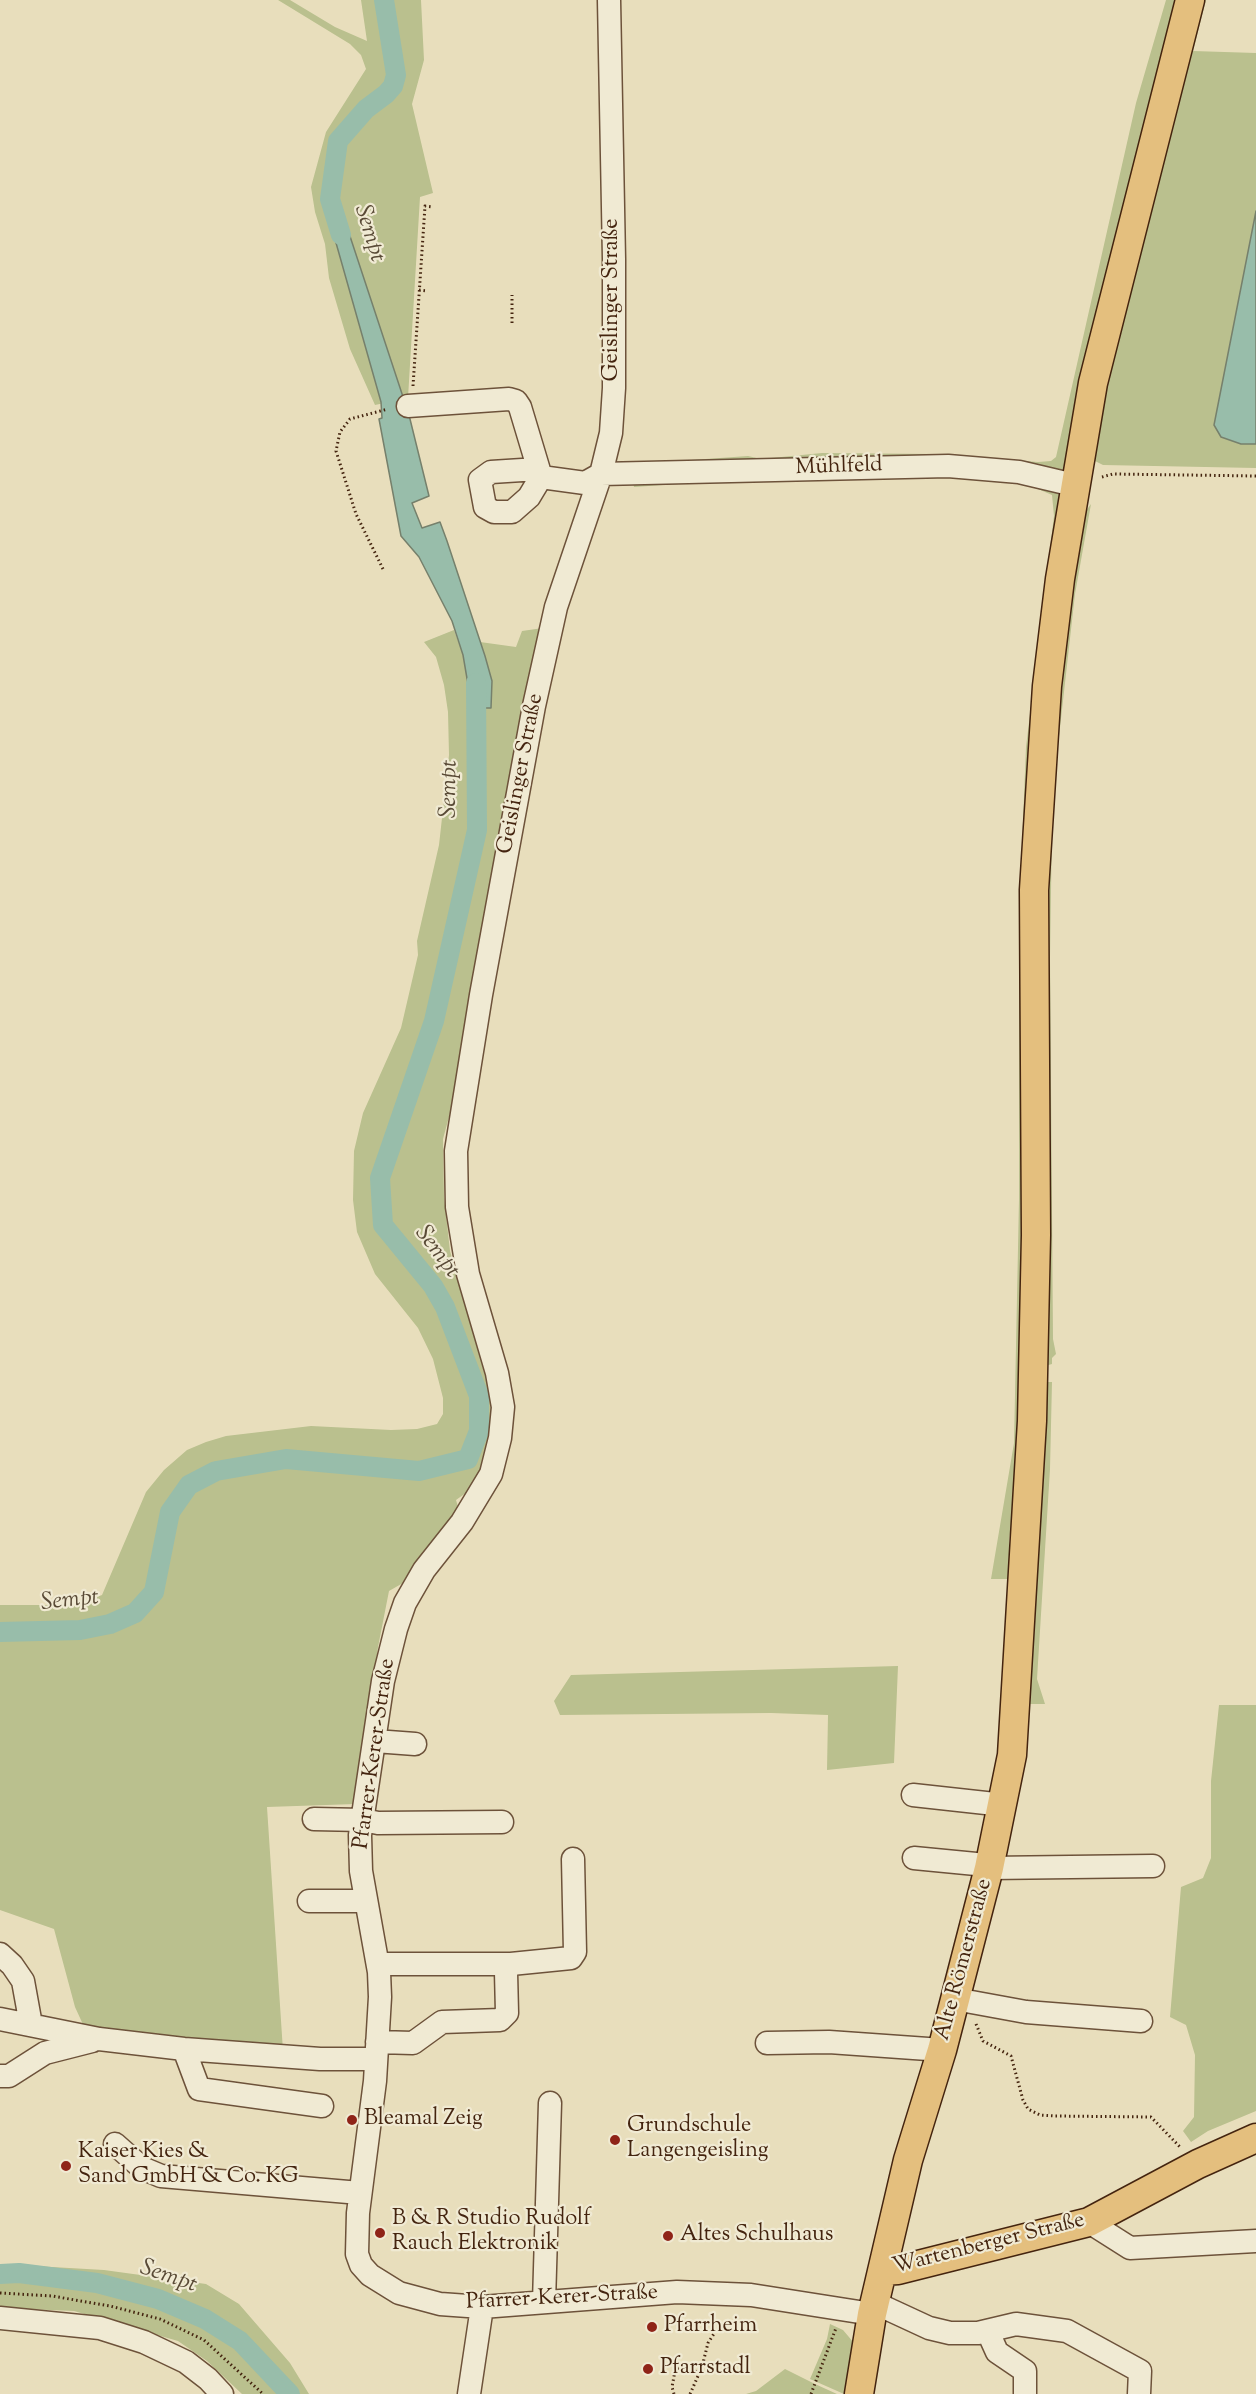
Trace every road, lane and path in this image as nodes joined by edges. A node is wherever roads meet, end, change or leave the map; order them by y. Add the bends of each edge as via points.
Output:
1 (609, 0) edge
2 (1190, 0) edge
3 (432, 207) dead end
4 (419, 290) junction
5 (427, 291) dead end
6 (512, 295) dead end
7 (512, 323) dead end
8 (410, 406) joint
9 (380, 411) dead end
10 (601, 474) junction
11 (1256, 476) edge
12 (1074, 485) junction
13 (383, 569) dead end
14 (451, 1536) joint
15 (375, 1742) junction
16 (415, 1744) dead end
17 (913, 1794) dead end
18 (1004, 1805) junction
19 (314, 1819) dead end
20 (363, 1820) junction
21 (501, 1822) dead end
22 (914, 1858) dead end
23 (573, 1859) dead end
24 (1153, 1866) dead end
25 (989, 1868) junction
26 (309, 1901) dead end
27 (365, 1901) junction
28 (0, 1954) edge
29 (378, 1964) junction
30 (512, 1964) junction
31 (962, 2001) junction
32 (0, 2019) edge
33 (1141, 2021) dead end
34 (31, 2025) junction
35 (99, 2039) junction
36 (767, 2043) dead end
37 (184, 2049) junction
38 (942, 2050) junction
39 (377, 2051) junction
40 (0, 2076) edge
41 (550, 2103) dead end
42 (322, 2106) dead end
43 (1256, 2138) edge
44 (115, 2144) dead end
45 (1198, 2164) junction
46 (360, 2193) junction
47 (1089, 2222) junction
48 (1256, 2241) edge
49 (882, 2271) junction
50 (544, 2302) junction
51 (482, 2307) junction
52 (873, 2309) junction
53 (0, 2318) edge
54 (836, 2323) dead end
55 (717, 2329) dead end
56 (988, 2332) junction
57 (699, 2372) junction
58 (222, 2394) edge
59 (469, 2394) edge
60 (674, 2394) edge
61 (690, 2394) edge
62 (811, 2394) edge
63 (859, 2394) edge
64 (1025, 2394) edge
65 (1139, 2394) edge

1 - 10 street, Geislinger Straße via 614,388
2 - 12 main road, Alte Römerstraße via 1093,383
3 - 4 path via 425,206
4 - 5 path
4 - 8 path
6 - 7 path
8 - 10 street, Mühlfeld via 516,401 540,473 585,483
9 - 13 path via 350,419 340,432 336,451 356,514
10 - 12 street, Mühlfeld via 948,466 1019,472
10 - 14 street, Geislinger Straße via 556,607 534,706 456,1151 457,1207 468,1274 503,1407 491,1474
11 - 12 path via 1113,474
12 - 18 main road, Alte Römerstraße via 1054,626 1039,778 1034,950 1032,1421 1012,1755
14 - 15 street, Pfarrer-Kerer-Straße via 424,1570 405,1603 383,1681
15 - 16 street
15 - 20 street, Pfarrer-Kerer-Straße
17 - 18 street
18 - 25 main road, Alte Römerstraße
19 - 20 street
20 - 21 street
20 - 27 street, Pfarrer-Kerer-Straße via 361,1871
22 - 25 street
23 - 30 street via 574,1955
24 - 25 street
25 - 31 main road, Alte Römerstraße
26 - 27 street
27 - 29 street, Pfarrer-Kerer-Straße
28 - 34 street via 23,1981
29 - 30 street
29 - 39 street, Pfarrer-Kerer-Straße
30 - 39 street via 506,1972 505,2017 494,2021 442,2022 413,2043
31 - 33 street via 1026,2012
31 - 38 main road, Alte Römerstraße
31 - 45 path via 983,2041 1011,2056 1028,2109 1055,2116 1151,2117
32 - 34 street
34 - 35 street
35 - 37 street
35 - 40 street via 45,2053 9,2076
36 - 38 street via 830,2042
37 - 39 street via 320,2059
37 - 42 street via 199,2089
38 - 49 main road, Alte Römerstraße via 908,2160
39 - 46 street, Pfarrer-Kerer-Straße
41 - 50 street
43 - 45 main road, Wartenberger Straße
44 - 46 street via 142,2168 161,2176
45 - 47 main road, Wartenberger Straße
46 - 51 street, Pfarrer-Kerer-Straße via 357,2254 370,2275 399,2293 440,2304
47 - 48 street via 1130,2248
47 - 49 main road, Wartenberger Straße
49 - 52 main road, Alte Römerstraße
50 - 51 street, Pfarrer-Kerer-Straße
50 - 52 street, Pfarrer-Kerer-Straße via 677,2292 751,2295
51 - 59 street
52 - 56 street, Pfarrer-Kerer-Straße via 950,2333
52 - 63 main road, Alte Römerstraße
53 - 58 street via 100,2328 144,2342 186,2362
54 - 62 path
55 - 57 path
56 - 64 street via 997,2352 1025,2371
56 - 65 street, Pfarrer-Kerer-Straße via 1016,2324 1067,2331 1140,2371
57 - 60 path via 679,2368 675,2371
57 - 61 path

